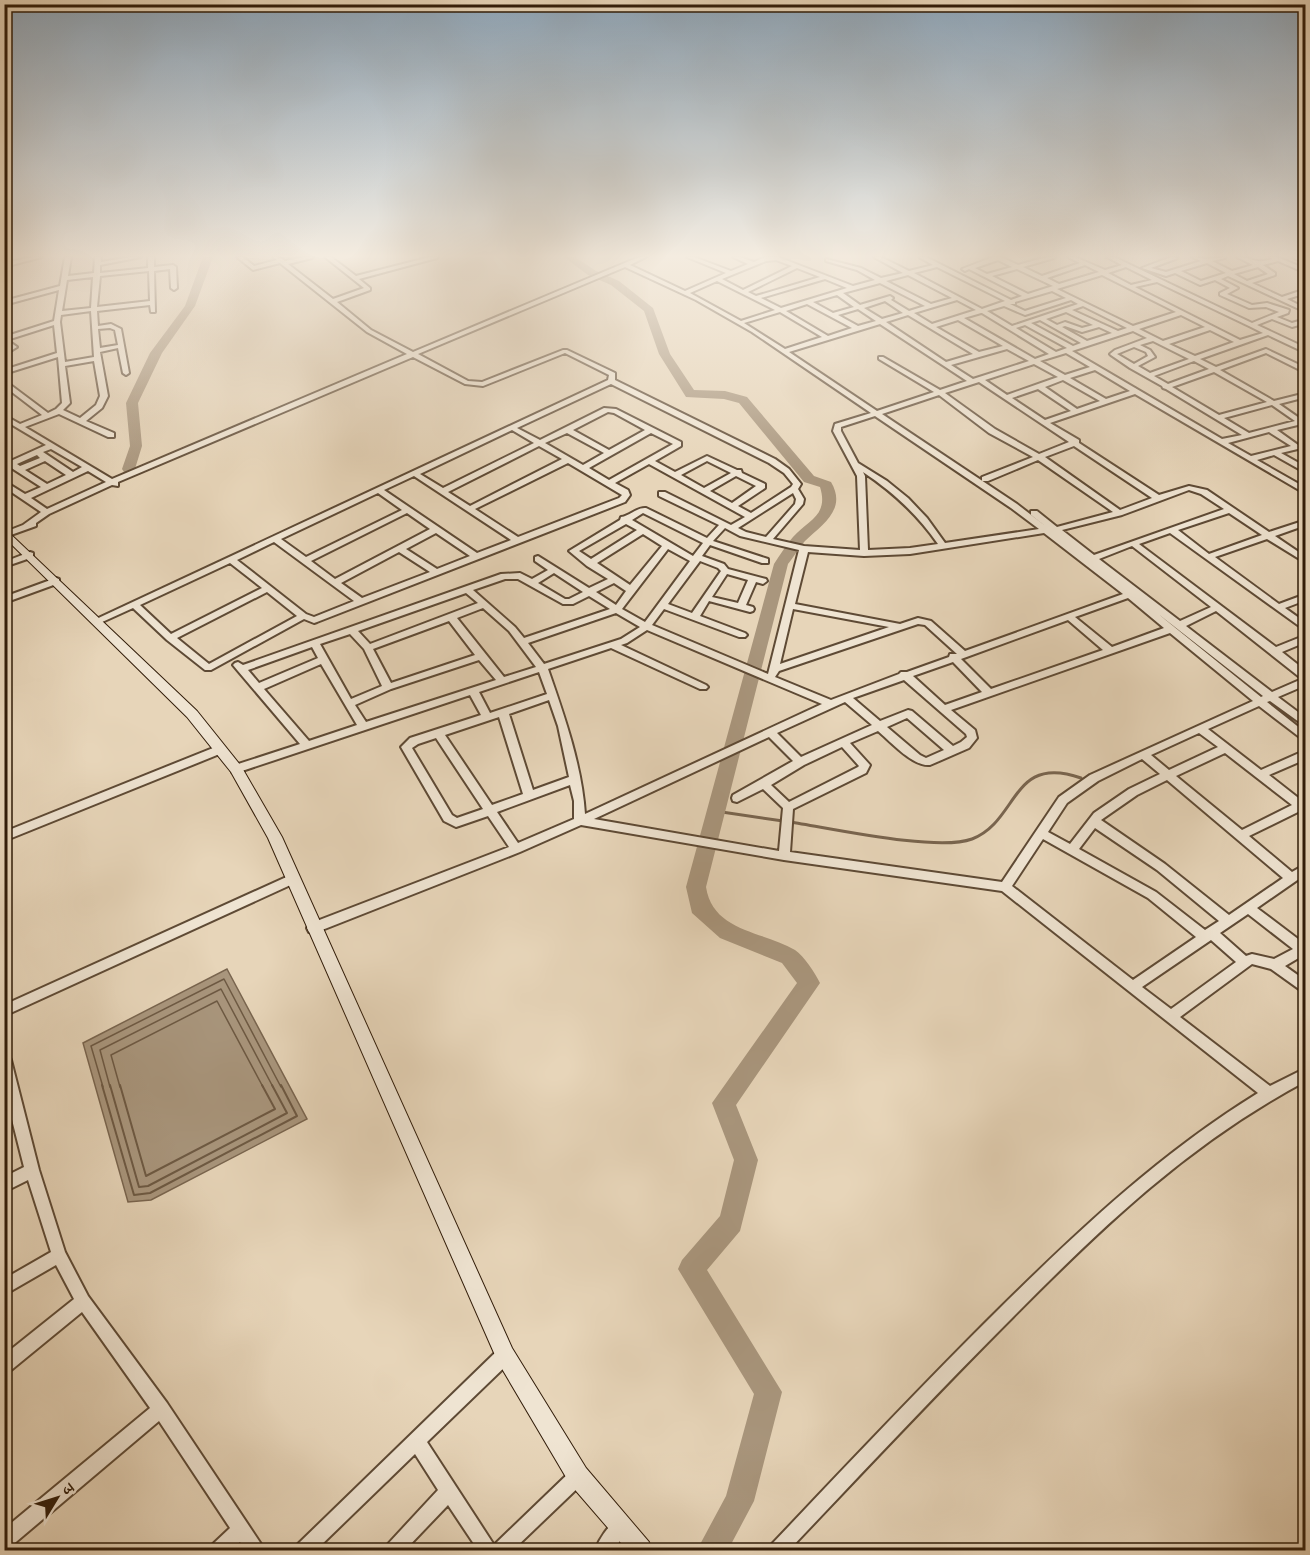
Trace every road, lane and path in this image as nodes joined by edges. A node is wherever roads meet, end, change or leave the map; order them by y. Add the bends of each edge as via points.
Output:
1 (35, 330) edge
2 (58, 330) edge
3 (95, 330) edge
4 (117, 330) edge
5 (367, 330) edge
6 (477, 330) edge
7 (752, 330) edge
8 (757, 330) edge
9 (812, 330) edge
10 (856, 330) edge
11 (895, 330) edge
12 (939, 330) edge
13 (979, 330) edge
14 (1014, 330) edge
15 (1037, 330) edge
16 (1060, 330) edge
17 (1109, 330) edge
18 (1130, 330) edge
19 (1137, 330) edge
20 (1205, 330) edge
21 (1213, 330) edge
22 (1261, 330) edge
23 (1268, 333) junction
24 (1118, 334) junction
25 (826, 338) junction
26 (1154, 338) junction
27 (4, 340) edge
28 (1239, 342) junction
29 (1087, 344) junction
30 (1164, 344) junction
31 (1136, 345) junction
32 (121, 346) junction
33 (1009, 346) junction
34 (787, 350) junction
35 (1071, 350) junction
36 (1305, 350) edge
37 (4, 353) edge
38 (61, 354) junction
39 (97, 354) junction
40 (977, 354) junction
41 (1056, 355) junction
42 (416, 356) junction
43 (881, 358) dead end
44 (1195, 359) junction
45 (1035, 361) junction
46 (62, 364) junction
47 (945, 364) junction
48 (1131, 367) junction
49 (1096, 368) junction
50 (1173, 368) junction
51 (1213, 368) junction
52 (1305, 371) edge
53 (4, 372) edge
54 (126, 373) dead end
55 (1148, 376) junction
56 (1190, 377) junction
57 (1064, 378) junction
58 (975, 380) junction
59 (611, 381) junction
60 (4, 382) edge
61 (1039, 387) junction
62 (1165, 387) junction
63 (1136, 391) junction
64 (939, 392) junction
65 (1305, 395) edge
66 (1007, 397) junction
67 (1105, 401) junction
68 (1273, 403) junction
69 (59, 411) junction
70 (879, 411) junction
71 (1076, 411) junction
72 (47, 416) junction
73 (4, 417) edge
74 (1219, 417) junction
75 (82, 420) junction
76 (1303, 421) edge
77 (1046, 422) junction
78 (21, 426) junction
79 (511, 427) junction
80 (568, 430) junction
81 (650, 430) junction
82 (1270, 430) junction
83 (111, 435) dead end
84 (1248, 435) junction
85 (1076, 442) junction
86 (1221, 442) junction
87 (540, 444) junction
88 (51, 446) junction
89 (1301, 446) edge
90 (37, 452) junction
91 (609, 453) junction
92 (1275, 453) junction
93 (46, 458) junction
94 (1039, 458) junction
95 (1250, 459) junction
96 (567, 460) junction
97 (649, 461) junction
98 (8, 465) edge
99 (857, 465) junction
100 (89, 469) junction
101 (582, 469) junction
102 (20, 470) junction
103 (1305, 471) edge
104 (738, 472) junction
105 (414, 473) junction
106 (72, 475) junction
107 (676, 475) junction
108 (985, 478) junction
109 (4, 483) edge
110 (609, 483) junction
111 (115, 484) junction
112 (1305, 484) edge
113 (1296, 486) junction
114 (47, 487) junction
115 (794, 489) junction
116 (378, 490) junction
117 (443, 491) junction
118 (704, 491) junction
119 (1305, 492) edge
120 (662, 494) dead end
121 (29, 499) junction
122 (1159, 499) junction
123 (732, 507) junction
124 (470, 509) junction
125 (407, 510) junction
126 (1229, 510) junction
127 (46, 512) junction
128 (1119, 513) junction
129 (750, 516) junction
130 (624, 519) junction
131 (27, 525) junction
132 (1303, 525) edge
133 (727, 527) junction
134 (1057, 529) junction
135 (437, 530) junction
136 (643, 530) junction
137 (1046, 531) junction
138 (1173, 531) junction
139 (6, 532) edge
140 (1268, 536) junction
141 (274, 538) junction
142 (518, 541) junction
143 (708, 542) junction
144 (770, 542) junction
145 (1133, 543) junction
146 (667, 545) junction
147 (943, 546) junction
148 (400, 549) junction
149 (800, 549) junction
150 (864, 553) junction
151 (30, 555) junction
152 (477, 556) junction
153 (1208, 557) junction
154 (231, 558) junction
155 (538, 559) dead end
156 (697, 559) junction
157 (1090, 559) junction
158 (305, 561) junction
159 (765, 561) dead end
160 (1305, 561) edge
161 (4, 564) edge
162 (590, 564) junction
163 (554, 570) junction
164 (725, 571) junction
165 (436, 572) junction
166 (614, 579) junction
167 (56, 582) junction
168 (334, 583) junction
169 (531, 583) junction
170 (268, 588) junction
171 (467, 589) junction
172 (631, 590) junction
173 (589, 592) junction
174 (1133, 593) junction
175 (1305, 597) edge
176 (707, 598) junction
177 (4, 600) edge
178 (361, 602) junction
179 (485, 604) junction
180 (663, 604) junction
181 (129, 606) junction
182 (790, 606) junction
183 (1217, 607) junction
184 (1278, 608) junction
185 (617, 610) junction
186 (303, 616) junction
187 (694, 616) junction
188 (1068, 616) junction
189 (452, 617) junction
190 (97, 621) junction
191 (646, 627) junction
192 (902, 627) junction
193 (1176, 627) junction
194 (1305, 628) edge
195 (351, 630) junction
196 (742, 635) dead end
197 (170, 638) junction
198 (1305, 638) edge
199 (523, 642) junction
200 (315, 643) junction
201 (612, 645) junction
202 (368, 648) junction
203 (1111, 651) junction
204 (1275, 651) junction
205 (957, 655) junction
206 (480, 656) junction
207 (230, 658) junction
208 (323, 659) junction
209 (241, 669) junction
210 (543, 669) junction
211 (772, 674) junction
212 (904, 674) junction
213 (1305, 679) edge
214 (503, 682) junction
215 (259, 687) junction
216 (388, 687) junction
217 (703, 687) dead end
218 (473, 692) junction
219 (990, 694) junction
220 (552, 696) junction
221 (846, 697) junction
222 (1271, 697) junction
223 (1258, 702) junction
224 (349, 704) junction
225 (829, 704) junction
226 (944, 709) junction
227 (503, 712) junction
228 (487, 717) junction
229 (1305, 724) edge
230 (879, 725) junction
231 (363, 726) junction
232 (1200, 728) junction
233 (770, 732) junction
234 (438, 733) junction
235 (1305, 739) edge
236 (843, 742) junction
237 (306, 744) junction
238 (1226, 748) junction
239 (218, 750) junction
240 (952, 752) junction
241 (1143, 754) junction
242 (1305, 754) edge
243 (800, 762) junction
244 (236, 769) junction
245 (1167, 774) junction
246 (1260, 775) junction
247 (574, 779) junction
248 (764, 784) junction
249 (530, 796) junction
250 (737, 798) dead end
251 (1303, 808) edge
252 (788, 810) junction
253 (491, 811) junction
254 (580, 821) junction
255 (1094, 821) junction
256 (1041, 833) junction
257 (1240, 836) junction
258 (4, 837) edge
259 (516, 849) junction
260 (1072, 850) junction
261 (784, 856) junction
262 (1305, 868) edge
263 (1291, 878) junction
264 (293, 879) junction
265 (1005, 887) junction
266 (1248, 907) junction
267 (1228, 921) junction
268 (313, 928) junction
269 (1207, 934) junction
270 (1304, 951) edge
271 (1245, 962) junction
272 (1275, 965) junction
273 (1132, 987) junction
274 (1305, 989) edge
275 (4, 1011) edge
276 (1170, 1017) junction
277 (4, 1060) edge
278 (1305, 1074) edge
279 (1267, 1092) junction
280 (9, 1093) edge
281 (32, 1170) junction
282 (4, 1185) edge
283 (59, 1255) junction
284 (4, 1288) edge
285 (84, 1301) junction
286 (505, 1355) junction
287 (4, 1365) edge
288 (162, 1409) junction
289 (416, 1441) junction
290 (578, 1476) junction
291 (449, 1491) junction
292 (620, 1527) junction
293 (241, 1529) junction
294 (4, 1541) edge
295 (219, 1551) edge
296 (255, 1551) edge
297 (304, 1551) edge
298 (394, 1551) edge
299 (488, 1551) edge
300 (501, 1551) edge
301 (604, 1551) edge
302 (641, 1551) edge
303 (778, 1551) edge

1 - 27 street
2 - 38 street
3 - 39 street
4 - 32 street
5 - 42 street
6 - 42 street
7 - 34 street
8 - 34 street
9 - 25 street
10 - 25 street
11 - 47 street
12 - 40 street
13 - 33 street
14 - 41 street
15 - 35 street
16 - 29 street
17 - 24 street
18 - 24 street
19 - 26 street
20 - 30 street
21 - 28 street
22 - 23 street
23 - 28 street
23 - 36 street
24 - 29 street
25 - 34 street
26 - 30 street
26 - 31 street
27 - 37 street via 14,348
28 - 44 street
29 - 35 street
30 - 44 street
31 - 48 street via 1152,357
31 - 48 street via 1113,354
32 - 39 street
32 - 54 street
33 - 40 street
33 - 45 street
34 - 70 street
35 - 41 street
35 - 49 street
38 - 46 street
38 - 53 street
39 - 46 street
39 - 75 street via 103,399
40 - 47 street
41 - 45 street
42 - 59 street via 474,385 565,351 613,374
42 - 111 street
43 - 64 street
44 - 50 street
44 - 51 street
45 - 57 street
45 - 58 street
46 - 69 street via 66,403
47 - 58 street
48 - 55 street
49 - 57 street
49 - 63 street
50 - 55 street
50 - 56 street
51 - 52 street via 1266,351
51 - 56 street
51 - 68 street
55 - 62 street
56 - 62 street
57 - 61 street
57 - 67 street
58 - 64 street
58 - 66 street
59 - 79 street
59 - 115 street via 772,461 795,480
60 - 72 street
61 - 66 street
61 - 71 street
62 - 74 street
63 - 67 street
63 - 86 street
64 - 70 street
64 - 94 street via 992,431
65 - 68 street
66 - 77 street
67 - 71 street
68 - 74 street
68 - 76 street
69 - 72 street
69 - 75 street
70 - 99 street via 838,426 837,431
70 - 108 street
70 - 137 street
71 - 77 street
72 - 78 street
73 - 78 street
74 - 84 street
75 - 83 street
76 - 82 street
77 - 85 street
78 - 88 street
79 - 87 street
79 - 105 street
80 - 81 street via 612,410
80 - 87 street
80 - 91 street
81 - 91 street
81 - 97 street via 678,444
82 - 84 street
82 - 89 street
84 - 86 street
85 - 94 street
85 - 122 street
86 - 95 street
87 - 96 street
87 - 117 street
88 - 90 street
88 - 100 street
89 - 92 street
90 - 93 street
90 - 98 street
91 - 101 street
92 - 95 street
92 - 103 street
93 - 102 street
93 - 106 street
94 - 108 street
94 - 128 street
95 - 113 street
96 - 101 street
96 - 124 street
97 - 107 street
97 - 110 street
98 - 102 street
99 - 147 street via 909,501
99 - 150 street via 861,476
100 - 106 street
100 - 111 street
100 - 121 street
101 - 110 street
102 - 114 street
104 - 107 street via 707,458
104 - 118 street
104 - 123 street via 762,486
105 - 116 street
105 - 117 street
106 - 114 street
107 - 118 street
108 - 134 street
109 - 121 street
110 - 142 street via 625,492 622,500
111 - 127 street
111 - 131 street
112 - 113 street
113 - 119 street
114 - 121 street
115 - 129 street
115 - 144 street via 799,504
116 - 125 street
116 - 141 street
117 - 124 street
118 - 123 street
120 - 133 street
121 - 127 street
122 - 126 street via 1183,489 1195,489
122 - 128 street
123 - 129 street
124 - 142 street
125 - 135 street
125 - 158 street
126 - 138 street
126 - 140 street
127 - 131 street
128 - 134 street
129 - 133 street
130 - 136 street
130 - 143 street via 643,510
130 - 162 street via 574,549
131 - 139 street
132 - 140 street
133 - 143 street
133 - 144 street
134 - 137 street
134 - 157 street
135 - 148 street
135 - 152 street
136 - 146 street
136 - 162 street
137 - 147 street
137 - 157 street
138 - 145 street
138 - 153 street
139 - 151 main road
140 - 153 street
140 - 160 street
141 - 154 street
141 - 158 street
142 - 152 street
143 - 156 street
143 - 159 street
144 - 149 street
145 - 157 street
145 - 183 street
146 - 156 street
146 - 172 street
147 - 150 street
148 - 165 street
148 - 168 street
149 - 150 street
149 - 182 street
151 - 161 street
151 - 167 main road
152 - 165 street
153 - 184 street
154 - 170 street
154 - 181 street
155 - 163 street
156 - 164 street via 721,566
156 - 180 street
157 - 174 street
158 - 168 street
162 - 166 street
163 - 169 street
163 - 173 street
164 - 176 street
164 - 176 street via 758,580 746,608
165 - 178 street
166 - 172 street
166 - 173 street
167 - 177 street
167 - 190 main road
168 - 178 street
169 - 171 street via 512,574
169 - 173 street via 563,601 570,602
170 - 186 street
170 - 197 street
171 - 179 street
171 - 195 street
172 - 185 street
173 - 185 street
174 - 188 street
174 - 193 street
175 - 184 street
176 - 187 street
178 - 186 street via 319,620
179 - 189 street
179 - 199 street
180 - 187 street
180 - 191 street
181 - 190 street
181 - 197 street
182 - 192 street
182 - 211 street
183 - 193 street
183 - 204 street
184 - 194 street
185 - 191 street
185 - 199 street
186 - 207 street
187 - 196 street
188 - 203 street
188 - 205 street
189 - 202 street
189 - 206 street
190 - 239 main road via 192,714
191 - 201 street
191 - 211 street via 760,675
192 - 205 street via 918,621 928,623
192 - 211 street
193 - 203 street
193 - 222 street
193 - 223 street
195 - 200 street
195 - 202 street
197 - 207 street via 204,667 214,667
198 - 204 street
199 - 210 street
200 - 208 street
200 - 209 street
201 - 210 street
201 - 217 street
202 - 216 street
203 - 219 street
204 - 213 street
205 - 212 street
205 - 219 street
206 - 214 street
206 - 216 street
207 - 209 street
208 - 215 street
208 - 224 street
209 - 215 street
210 - 214 street
210 - 220 street
211 - 225 street
212 - 221 street
212 - 226 street
213 - 222 street
214 - 218 street
215 - 237 street
216 - 224 street
218 - 228 street
218 - 231 street
219 - 226 street
220 - 227 street
220 - 247 street
221 - 225 street
221 - 230 street
222 - 223 street
222 - 229 street
223 - 232 street
223 - 235 street
224 - 231 street
225 - 233 street
226 - 240 street via 972,738
227 - 228 street
227 - 249 street
228 - 234 street
230 - 236 street
230 - 240 street via 921,761 930,762
230 - 240 street via 911,713
231 - 237 street
232 - 238 street
232 - 241 street
233 - 243 street
233 - 254 street
234 - 253 street
234 - 253 street via 406,747 448,818 456,823
236 - 243 street
236 - 252 street via 864,761 862,770
237 - 244 street
238 - 245 street
238 - 246 street
239 - 244 main road
239 - 258 street
241 - 245 street
241 - 256 street via 1094,778 1063,800
242 - 246 street
243 - 248 street
244 - 264 main road
245 - 255 street via 1133,792
245 - 257 street
246 - 251 street
247 - 249 street
247 - 254 street
248 - 250 street
248 - 252 street
249 - 253 street
251 - 257 street
252 - 261 street
253 - 259 street
254 - 259 street
254 - 261 street
255 - 260 street
255 - 267 street via 1161,867
256 - 260 street
256 - 265 street
257 - 263 street
259 - 268 street
260 - 269 street via 1152,895
261 - 265 street
262 - 263 street
263 - 266 street
264 - 268 main road
264 - 275 street
265 - 273 street
266 - 267 street
266 - 270 street
267 - 269 street
268 - 286 main road
269 - 271 street
269 - 273 street
270 - 272 street
271 - 272 street via 1252,959
271 - 276 street
272 - 274 street
273 - 276 street
276 - 279 street
277 - 280 street
278 - 279 street
279 - 303 street via 1168,1161 1052,1268 914,1404
280 - 281 street
281 - 282 street
281 - 283 street
283 - 284 street
283 - 285 street
285 - 287 street
285 - 288 street
286 - 289 street
286 - 290 main road
288 - 293 street
288 - 294 street
289 - 291 street
289 - 297 street
290 - 292 main road
290 - 300 street
291 - 298 street
291 - 299 street
292 - 301 street
292 - 302 main road
293 - 295 street
293 - 296 street

